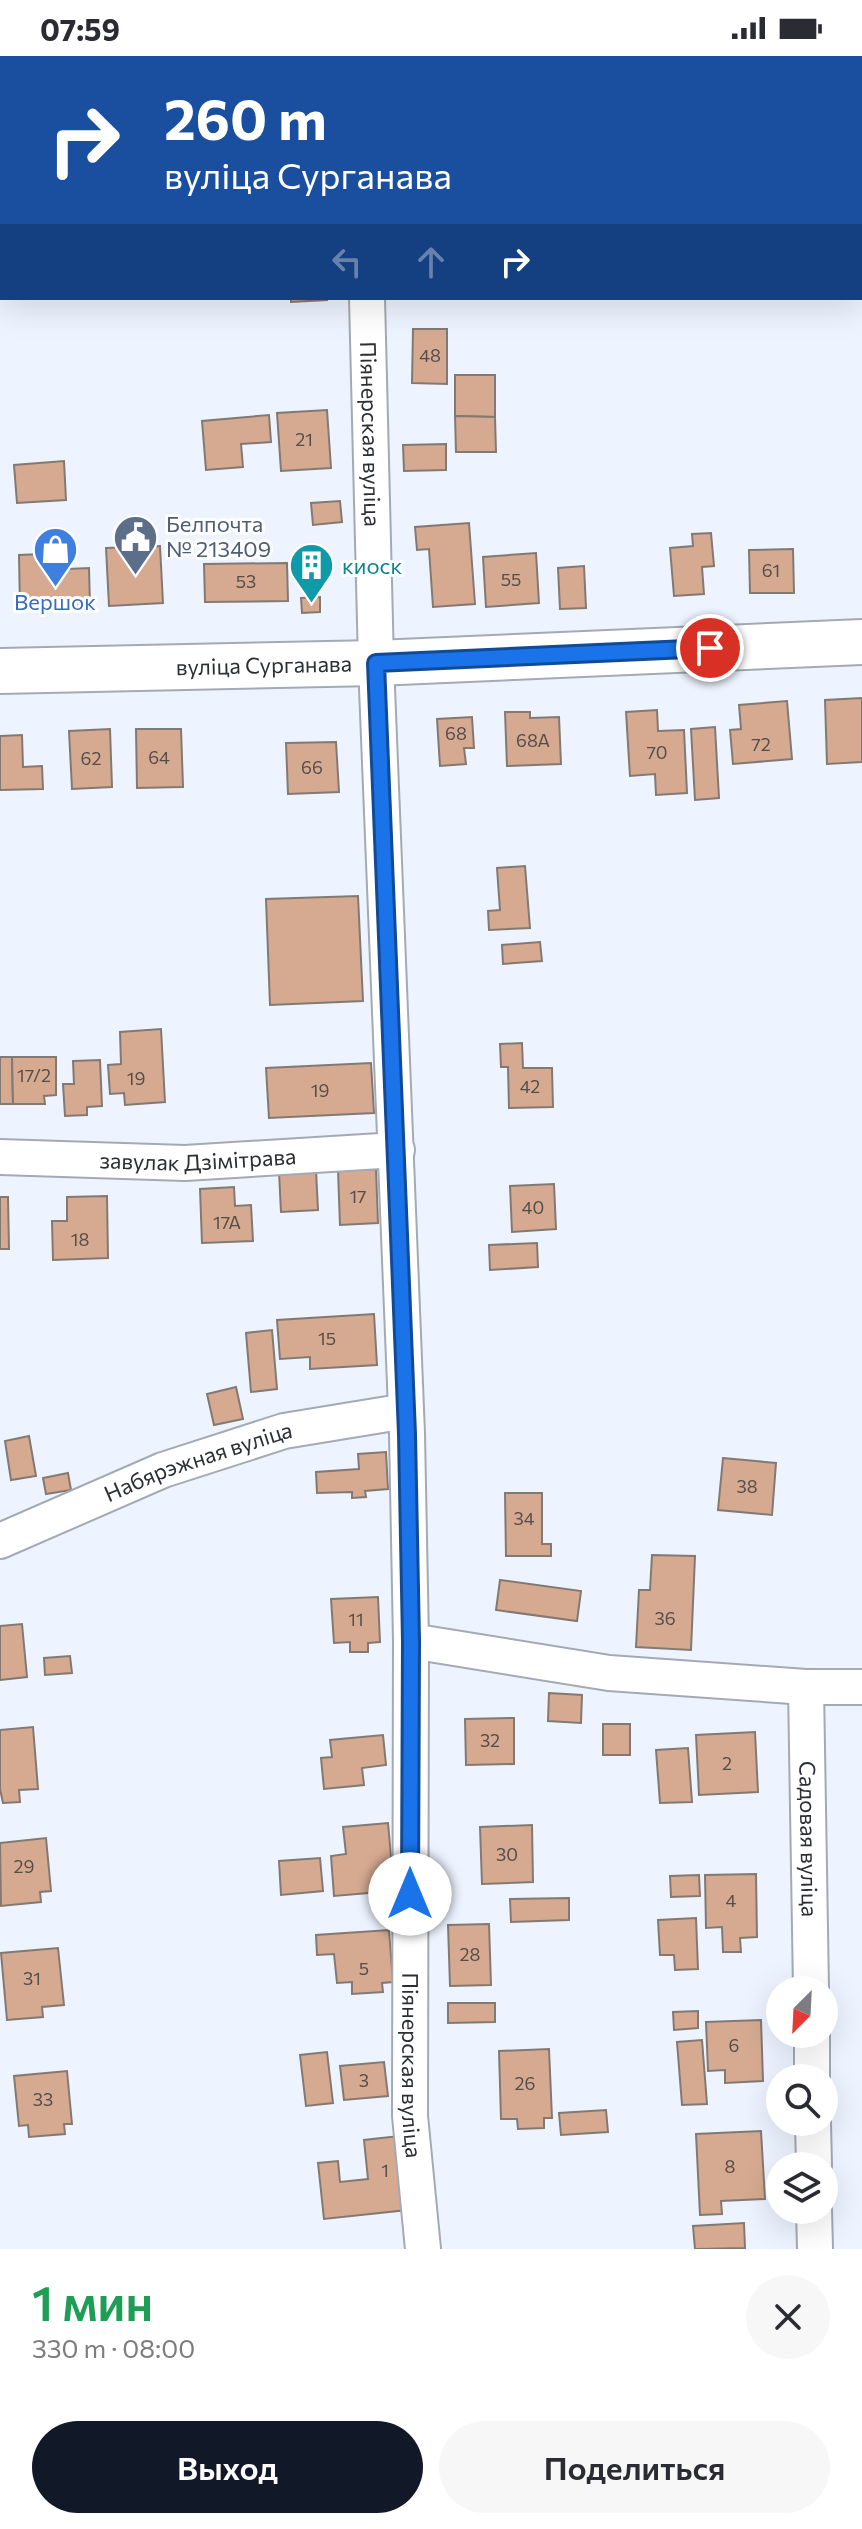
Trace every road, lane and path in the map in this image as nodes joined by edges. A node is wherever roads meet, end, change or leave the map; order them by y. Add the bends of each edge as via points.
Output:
1 (367, 300) edge
2 (862, 642) edge
3 (376, 663) junction
4 (0, 671) edge
5 (397, 1150) junction
6 (0, 1157) edge
7 (406, 1411) junction
8 (0, 1541) edge
9 (411, 1641) junction
10 (806, 1687) junction
11 (862, 1687) edge
12 (811, 1976) edge
13 (814, 2224) edge
14 (423, 2249) edge
15 (815, 2249) edge

1 - 3 street, Піянерская вуліца
2 - 3 main road, вуліца Сурганава
3 - 4 main road, вуліца Сурганава
3 - 5 street, Піянерская вуліца
5 - 6 street, завулак Дзімітрава via 185,1163
5 - 7 street, Піянерская вуліца
7 - 8 street, Набярэжная вуліца via 268,1436 163,1470
7 - 9 street, Піянерская вуліца
9 - 10 street via 609,1673
9 - 14 street, Піянерская вуліца via 410,2116
10 - 11 street
10 - 12 street, Садовая вуліца
13 - 15 street

